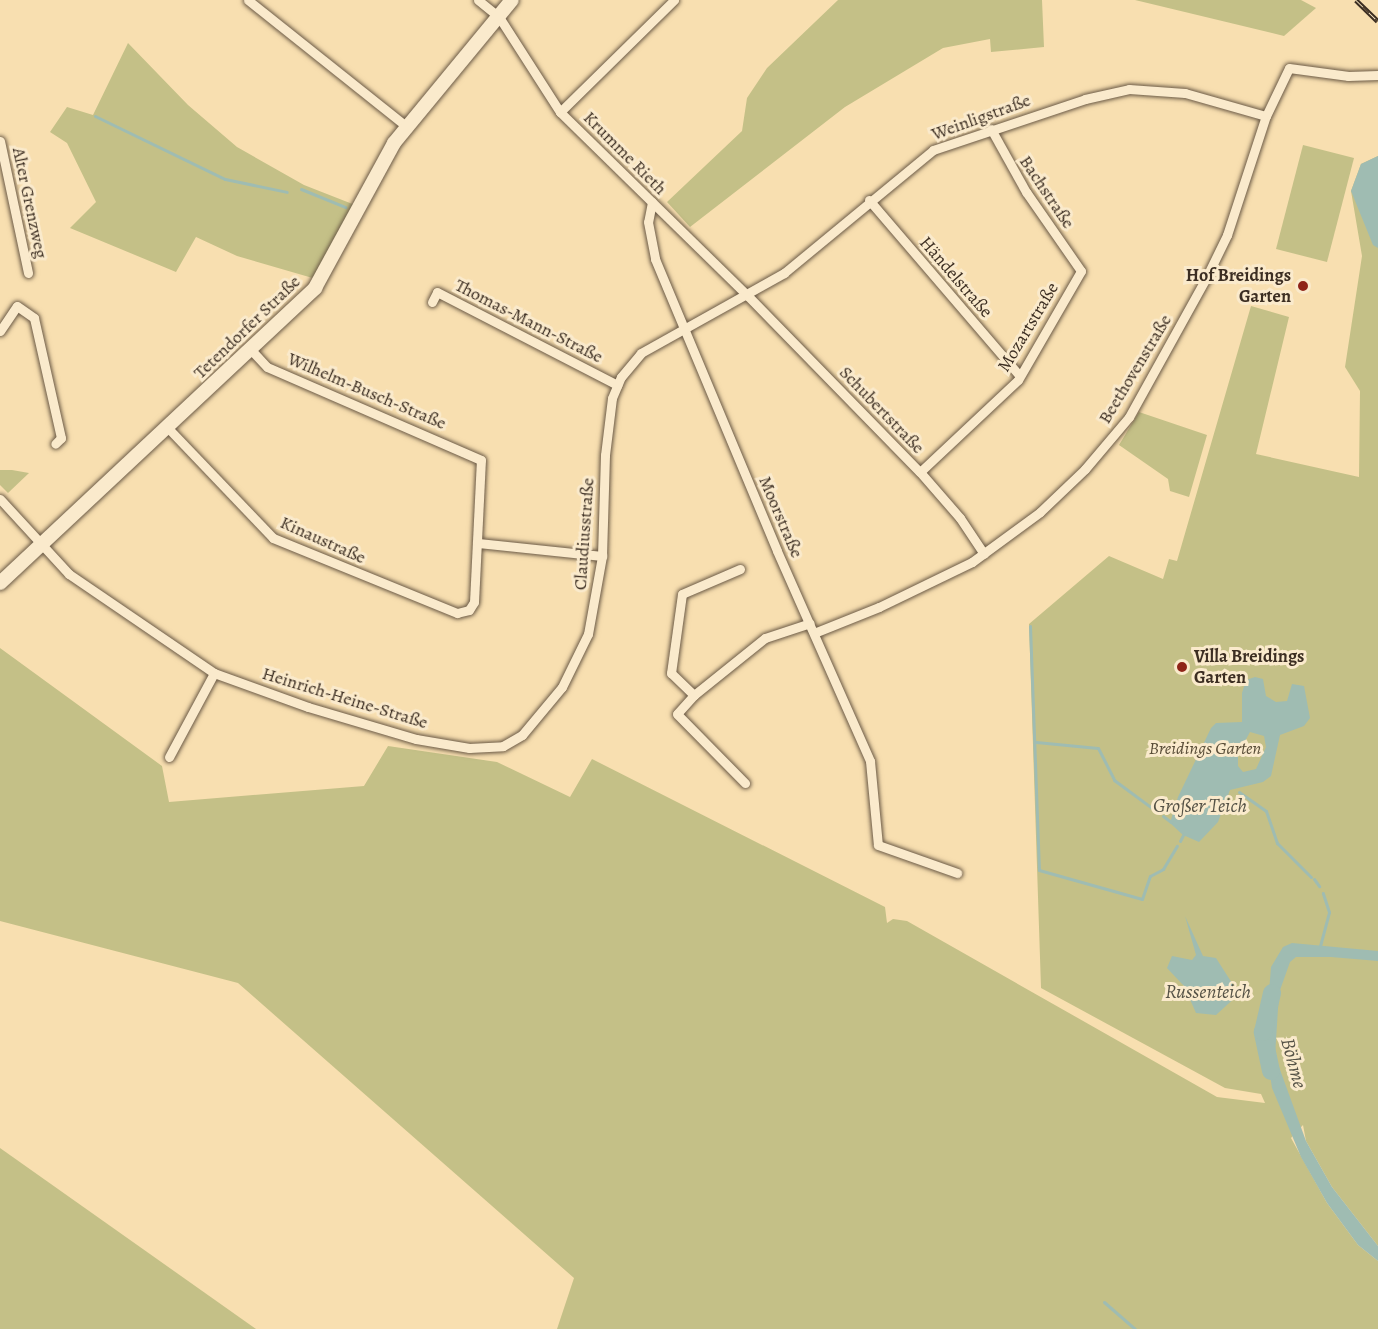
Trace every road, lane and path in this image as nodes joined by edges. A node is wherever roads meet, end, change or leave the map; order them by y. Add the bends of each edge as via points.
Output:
1 (248, 0) edge
2 (478, 0) edge
3 (512, 0) edge
4 (674, 0) edge
5 (500, 17) junction
6 (1378, 75) edge
7 (560, 112) junction
8 (1266, 116) junction
9 (406, 126) junction
10 (991, 129) junction
11 (0, 141) edge
12 (868, 200) junction
13 (652, 202) junction
14 (1081, 271) joint
15 (28, 273) dead end
16 (748, 296) junction
17 (432, 302) dead end
18 (684, 326) junction
19 (0, 331) edge
20 (251, 350) junction
21 (1019, 375) junction
22 (617, 385) junction
23 (167, 427) junction
24 (55, 444) dead end
25 (920, 472) junction
26 (0, 500) edge
27 (478, 543) junction
28 (42, 544) junction
29 (984, 554) junction
30 (602, 556) junction
31 (740, 569) dead end
32 (0, 583) edge
33 (810, 623) junction
34 (814, 633) junction
35 (214, 673) junction
36 (694, 695) junction
37 (469, 748) joint
38 (169, 756) dead end
39 (745, 783) dead end
40 (957, 873) dead end

1 - 9 street
2 - 5 street
3 - 5 street, Tetendorfer Straße
4 - 7 street
5 - 7 street, Krumme Rieth
5 - 9 street, Tetendorfer Straße
6 - 8 street, Beethovenstraße via 1348,76 1289,68
7 - 13 street, Krumme Rieth
8 - 10 street, Weinligstraße via 1185,93 1129,89
8 - 29 street, Beethovenstraße via 1227,235 1129,417 1085,470 1040,512
9 - 20 street, Tetendorfer Straße via 377,171 324,275
10 - 12 street, Weinligstraße via 933,150
10 - 14 street, Bachstraße via 1026,192
11 - 15 street, Alter Grenzweg
12 - 16 street, Weinligstraße via 784,273
12 - 21 street, Händelstraße
13 - 16 street, Krumme Rieth
13 - 18 street, Moorstraße via 648,222 653,253
14 - 21 street, Mozartstraße
16 - 18 street, Weinligstraße
16 - 25 street, Schubertstraße
17 - 22 street, Thomas-Mann-Straße via 437,292
18 - 22 street, Claudiusstraße via 641,353
18 - 33 street, Moorstraße
19 - 24 street via 17,306 34,318 61,438
20 - 23 street, Tetendorfer Straße
20 - 27 street, Wilhelm-Busch-Straße via 267,367 476,455 483,468
21 - 25 street, Mozartstraße
22 - 30 street, Claudiusstraße via 608,421
23 - 27 street, Kinaustraße via 273,538 457,613 469,610 474,602
23 - 28 street, Tetendorfer Straße
25 - 29 street, Schubertstraße via 960,518
26 - 28 street, Heinrich-Heine-Straße
27 - 30 street
28 - 32 street, Tetendorfer Straße
28 - 35 street, Heinrich-Heine-Straße via 69,573
29 - 34 street, Beethovenstraße via 879,607
30 - 37 street, Claudiusstraße via 588,634 562,687 513,742 493,748
31 - 36 street via 682,594 671,673
33 - 34 street, Moorstraße
33 - 36 street via 765,639
34 - 40 street, Moorstraße via 870,761 878,845
35 - 37 street, Heinrich-Heine-Straße via 406,736
35 - 38 street
36 - 39 street via 677,714

